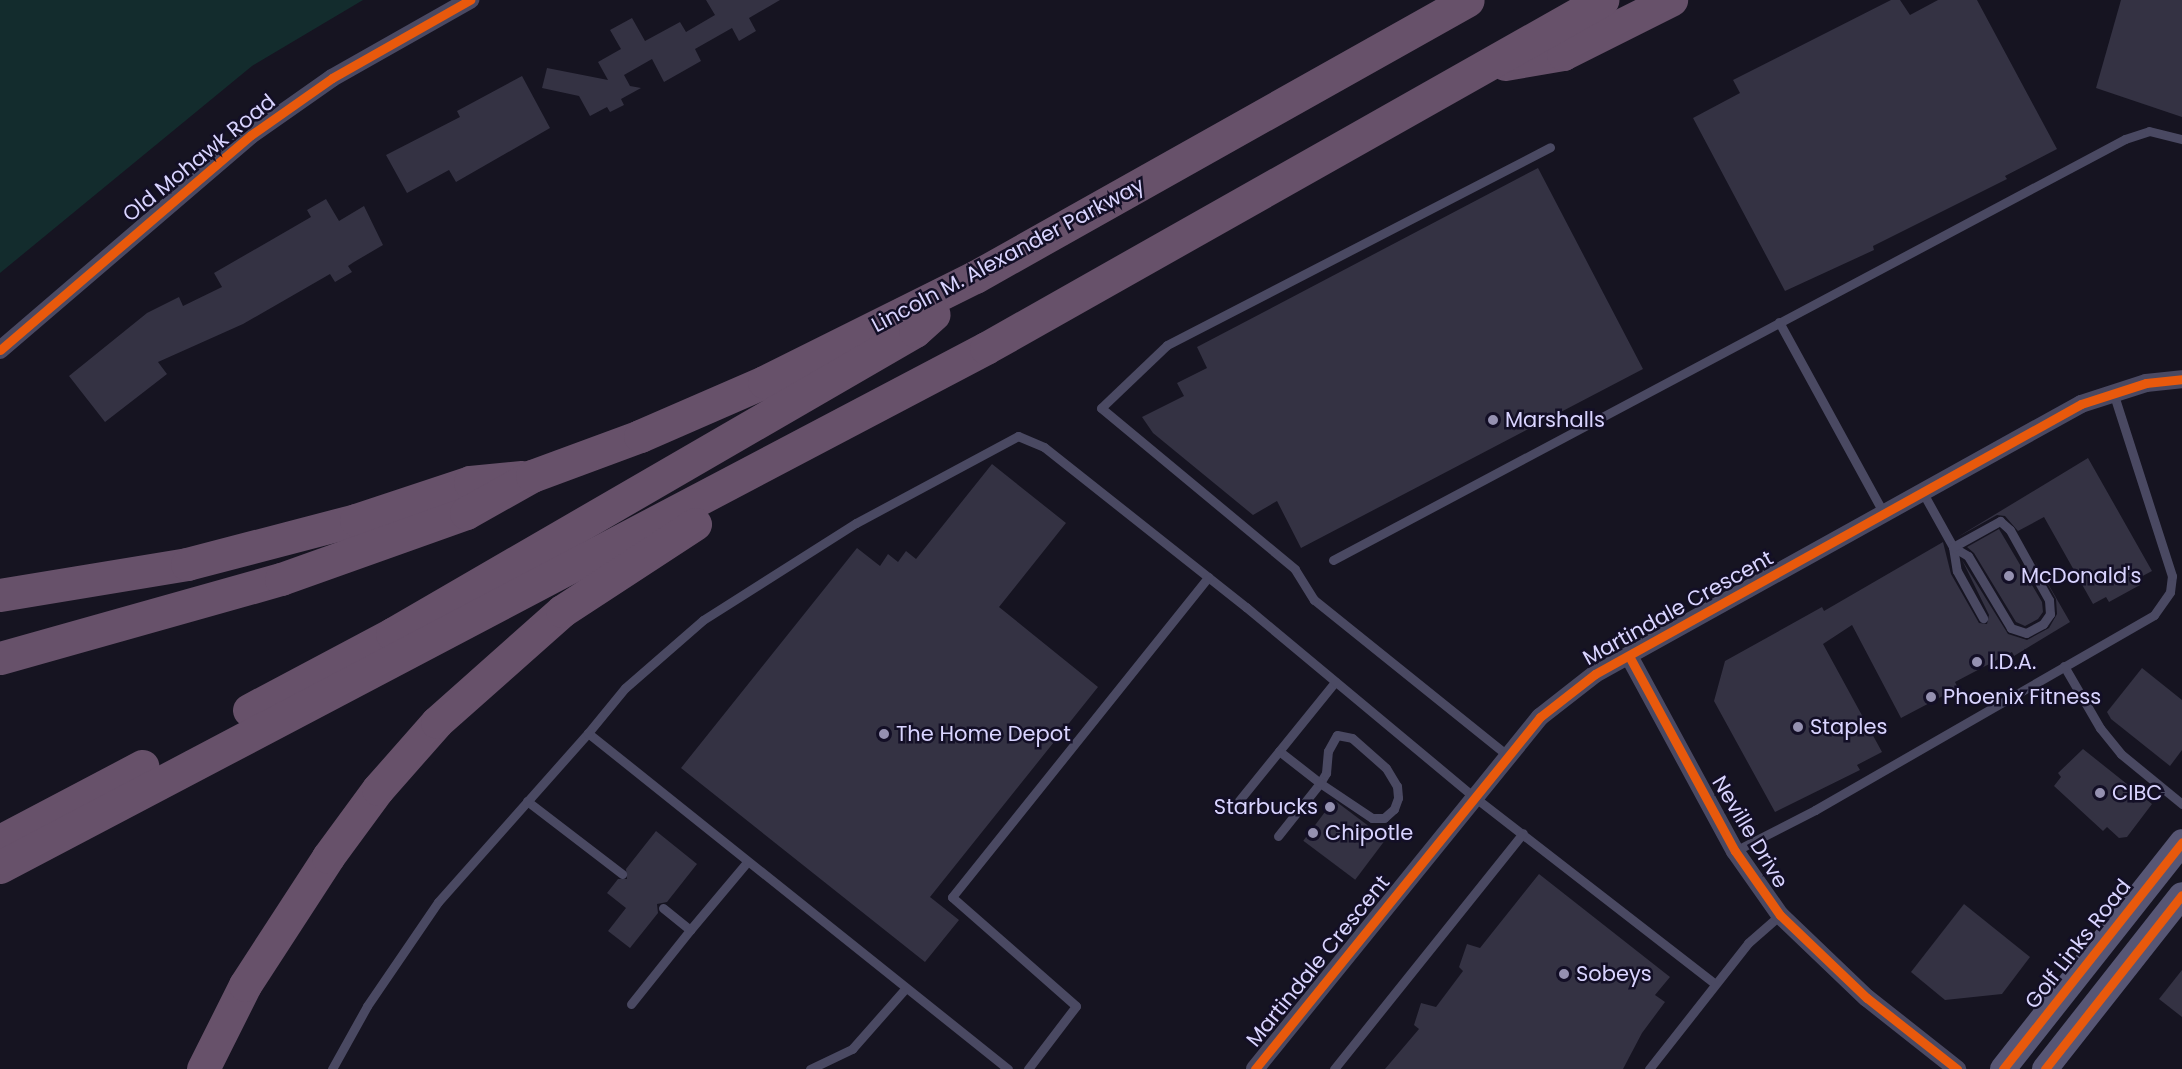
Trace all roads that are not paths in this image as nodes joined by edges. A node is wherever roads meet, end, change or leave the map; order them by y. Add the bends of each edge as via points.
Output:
1 (470, 0) edge
2 (1468, 0) edge
3 (1602, 0) edge
4 (1671, 0) edge
5 (1485, 67) junction
6 (2182, 139) edge
7 (1550, 147) dead end
8 (975, 277) junction
9 (1779, 322) junction
10 (986, 348) junction
11 (0, 350) edge
12 (2182, 379) edge
13 (2114, 392) junction
14 (532, 476) junction
15 (1923, 493) junction
16 (1884, 514) junction
17 (1953, 547) junction
18 (1334, 560) dead end
19 (1208, 577) junction
20 (0, 595) edge
21 (1983, 618) dead end
22 (1629, 656) junction
23 (0, 658) edge
24 (2064, 666) junction
25 (1335, 682) junction
26 (588, 733) junction
27 (1279, 751) junction
28 (1507, 755) junction
29 (1320, 783) junction
30 (1473, 796) junction
31 (527, 801) junction
32 (1237, 804) dead end
33 (2182, 804) edge
34 (1523, 833) junction
35 (1278, 836) dead end
36 (0, 841) edge
37 (2182, 842) edge
38 (1735, 851) junction
39 (747, 862) junction
40 (0, 867) edge
41 (622, 874) dead end
42 (2182, 895) edge
43 (663, 908) dead end
44 (1780, 915) junction
45 (690, 930) junction
46 (1714, 983) junction
47 (904, 990) junction
48 (631, 1004) dead end
49 (829, 1066) edge
50 (203, 1069) edge
51 (332, 1069) edge
52 (810, 1069) edge
53 (1008, 1069) edge
54 (1028, 1069) edge
55 (1254, 1069) edge
56 (1334, 1069) edge
57 (1649, 1069) edge
58 (1957, 1069) edge
59 (2003, 1069) edge
60 (2045, 1069) edge

1 - 11 street, Old Mohawk Road via 332,78 251,135
2 - 8 highway, Lincoln M. Alexander Parkway
3 - 5 highway
4 - 5 highway via 1563,54
5 - 10 highway
6 - 9 lane via 2139,132
7 - 28 lane via 1167,345 1101,408 1295,569 1314,600
8 - 14 highway, Lincoln M. Alexander Parkway via 764,382 640,436
8 - 36 highway via 915,331 392,634
9 - 16 lane
9 - 18 lane
10 - 40 highway
10 - 50 highway via 664,543 562,611 501,662 436,722 378,789 328,857 245,985
12 - 13 street, Martindale Crescent
13 - 15 street, Martindale Crescent via 2081,404
13 - 24 lane via 2172,576 2170,592 2154,615
14 - 20 highway via 470,482 356,520 187,564
14 - 23 highway via 466,513 281,579
15 - 16 street, Martindale Crescent
15 - 17 lane
16 - 22 street, Martindale Crescent
17 - 17 lane via 1968,556 2011,628 2026,633 2043,624 2050,614 2049,600 2000,521
17 - 21 lane via 1957,570
19 - 25 lane
19 - 26 lane via 1044,447 1018,436 856,524 703,620 625,688
19 - 54 lane via 952,897 1076,1006
22 - 28 street, Martindale Crescent via 1571,692 1540,717
22 - 38 street, Neville Drive
24 - 33 lane via 2100,728 2121,754
24 - 38 lane via 1815,810
25 - 27 lane
25 - 30 lane
26 - 31 lane
26 - 39 lane
27 - 29 lane
27 - 32 lane
28 - 30 street, Martindale Crescent
29 - 29 lane via 1378,820 1394,809 1398,792 1394,777 1352,738 1337,735 1328,751 1328,764
29 - 35 lane
30 - 34 lane
30 - 55 street, Martindale Crescent
31 - 41 lane
31 - 51 lane via 438,902 367,1006
34 - 46 lane
34 - 56 lane
37 - 59 main road, Golf Links Road
38 - 44 street, Neville Drive
39 - 45 lane
39 - 47 lane
42 - 60 main road
43 - 45 lane
44 - 46 lane via 1748,943
44 - 58 street, Neville Drive via 1867,998
45 - 48 lane
46 - 57 lane
47 - 49 lane via 852,1049
47 - 53 lane
49 - 52 lane

